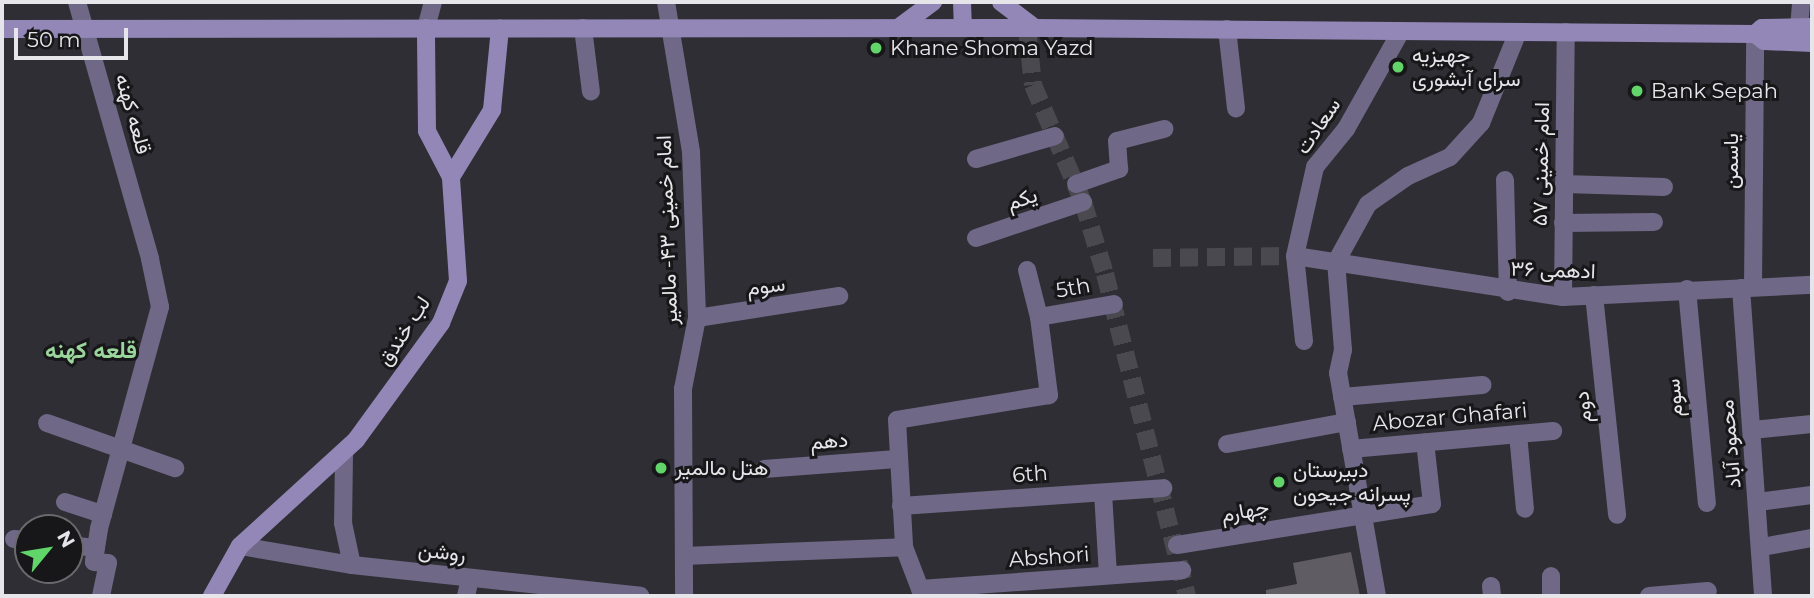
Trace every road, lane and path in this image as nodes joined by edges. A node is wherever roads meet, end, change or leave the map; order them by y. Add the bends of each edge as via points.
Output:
1 (77, 2) edge
2 (433, 2) edge
3 (666, 2) edge
4 (933, 2) edge
5 (962, 2) edge
6 (1001, 2) edge
7 (1801, 2) edge
8 (1806, 27) edge
9 (84, 28) junction
10 (426, 28) junction
11 (500, 28) junction
12 (583, 28) junction
13 (668, 28) junction
14 (898, 28) junction
15 (963, 28) junction
16 (1035, 28) junction
17 (2, 29) edge
18 (1227, 29) junction
19 (1401, 31) junction
20 (1518, 32) junction
21 (1566, 32) junction
22 (1755, 34) junction
23 (1812, 43) edge
24 (592, 92) dead end
25 (1236, 108) dead end
26 (1164, 129) dead end
27 (1055, 136) dead end
28 (976, 159) dead end
29 (452, 177) junction
30 (1505, 180) dead end
31 (1076, 184) dead end
32 (1564, 184) junction
33 (1664, 187) dead end
34 (1083, 202) dead end
35 (1654, 222) dead end
36 (1563, 223) junction
37 (976, 238) dead end
38 (1295, 256) junction
39 (1336, 262) junction
40 (1027, 270) dead end
41 (1812, 285) edge
42 (1747, 287) junction
43 (1687, 289) junction
44 (1508, 292) junction
45 (1594, 295) junction
46 (839, 296) dead end
47 (1563, 297) junction
48 (1114, 304) dead end
49 (697, 317) junction
50 (1039, 317) junction
51 (1304, 341) dead end
52 (1482, 385) dead end
53 (1342, 397) junction
54 (1347, 422) junction
55 (47, 423) dead end
56 (1812, 424) edge
57 (1752, 429) junction
58 (1553, 431) dead end
59 (1518, 434) junction
60 (1425, 442) junction
61 (1227, 444) dead end
62 (1351, 449) junction
63 (122, 450) junction
64 (344, 454) junction
65 (897, 459) junction
66 (175, 468) dead end
67 (764, 469) dead end
68 (1163, 488) dead end
69 (1103, 492) junction
70 (1812, 495) edge
71 (65, 502) dead end
72 (1758, 502) junction
73 (1707, 503) dead end
74 (901, 506) junction
75 (1525, 509) dead end
76 (103, 514) junction
77 (1363, 514) junction
78 (1617, 515) dead end
79 (1812, 538) edge
80 (1177, 545) dead end
81 (240, 546) junction
82 (904, 547) junction
83 (1762, 547) junction
84 (84, 551) edge
85 (95, 555) junction
86 (684, 556) junction
87 (352, 565) junction
88 (1182, 569) dead end
89 (1108, 575) junction
90 (1551, 576) dead end
91 (470, 578) junction
92 (984, 590) edge
93 (552, 591) edge
94 (1708, 591) dead end
95 (101, 596) edge
96 (212, 596) edge
97 (466, 596) edge
98 (640, 596) edge
99 (684, 596) edge
100 (1377, 596) edge
101 (1551, 596) edge
102 (1649, 596) edge
103 (1763, 596) edge

1 - 9 street, قلعه کهنه
2 - 10 street
3 - 13 street, امام خمینی ۴۳- مالمیر
4 - 14 main road
5 - 15 main road
6 - 16 main road
7 - 8 street
8 - 22 main road via 1762,28
9 - 10 main road
9 - 17 main road
9 - 63 street, قلعه کهنه via 160,307
10 - 11 main road
10 - 29 main road, لب خندق via 427,131
11 - 12 main road
11 - 29 main road via 492,110
12 - 13 main road
12 - 24 street
13 - 14 main road
13 - 49 street, امام خمینی ۴۳- مالمیر via 691,152
14 - 15 main road
15 - 16 main road
16 - 18 main road
18 - 19 main road
18 - 25 street
19 - 20 main road
19 - 38 street, سعادت via 1346,129 1314,167
20 - 21 main road
20 - 39 street via 1480,124 1450,157 1408,176 1368,204
21 - 22 main road
21 - 32 street, امام خمینی ۵۷
22 - 23 main road via 1764,41
22 - 42 street, یاسمن
26 - 31 street via 1117,141 1119,169
27 - 28 street
29 - 64 main road, لب خندق via 458,281 441,323
30 - 44 street
32 - 33 street
32 - 36 street, امام خمینی ۵۷
34 - 37 street, یکم
35 - 36 street
36 - 47 street, امام خمینی ۵۷
38 - 39 street, ادهمی ۳۶
38 - 51 street, سعادت
39 - 44 street, ادهمی ۳۶
39 - 53 street
40 - 50 street
41 - 42 street, ادهمی ۳۶
42 - 43 street, ادهمی ۳۶
42 - 57 street, محمود آباد
43 - 45 street, ادهمی ۳۶
43 - 73 street, سوم
44 - 47 street, ادهمی ۳۶
45 - 47 street, ادهمی ۳۶
45 - 78 street, دوم
46 - 49 street, سوم
48 - 50 street, 5th
49 - 86 street, امام خمینی ۴۳- مالمیر via 683,389
50 - 65 street via 1049,395 897,420
52 - 53 street
53 - 54 street
54 - 61 street
54 - 62 street
55 - 63 street
56 - 57 street
57 - 72 street, محمود آباد
58 - 59 street, Abozar Ghafari
59 - 60 street, Abozar Ghafari
59 - 75 street
60 - 62 street, Abozar Ghafari
60 - 77 street via 1432,504
62 - 77 street
63 - 66 street
63 - 76 street, قلعه کهنه
64 - 81 main road, لب خندق
64 - 87 street via 343,523
65 - 67 street, دهم
65 - 74 street
68 - 69 street, 6th
69 - 74 street, 6th
69 - 89 street
70 - 72 street
71 - 76 street
72 - 83 street, محمود آباد
74 - 82 street
76 - 85 street, قلعه کهنه
77 - 80 street, چهارم
77 - 100 street
79 - 83 street
81 - 87 street, روشن
81 - 96 main road, لب خندق
82 - 86 street
82 - 92 street, Abshori via 920,589
83 - 103 street, محمود آباد
84 - 85 street
85 - 95 street via 108,562
86 - 99 street, امام خمینی ۴۳- مالمیر
87 - 91 street, روشن
88 - 89 street, Abshori
89 - 92 street, Abshori
90 - 101 street
91 - 93 street, روشن
91 - 97 street
93 - 98 street, روشن
94 - 102 street

